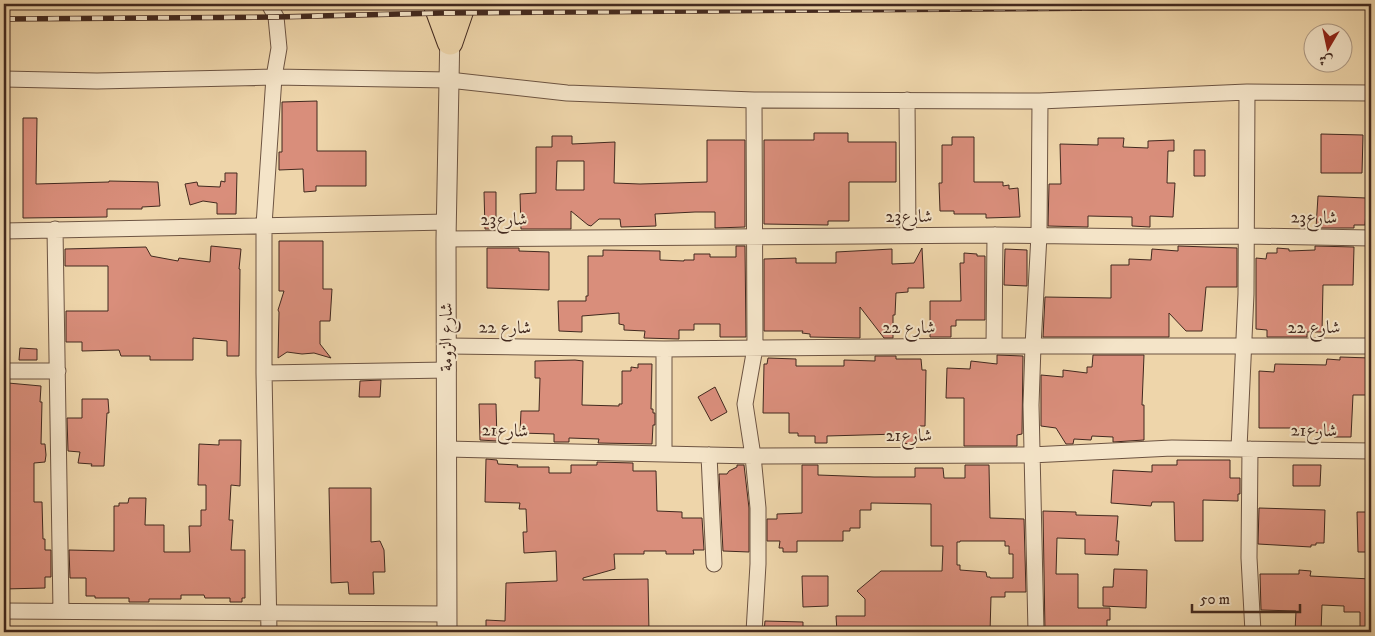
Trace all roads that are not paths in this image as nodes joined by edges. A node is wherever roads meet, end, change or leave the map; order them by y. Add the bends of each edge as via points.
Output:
1 (269, 4) edge
2 (436, 4) edge
3 (450, 4) edge
4 (463, 4) edge
5 (450, 42) junction
6 (274, 77) junction
7 (4, 79) edge
8 (449, 80) junction
9 (1247, 92) junction
10 (1371, 93) edge
11 (754, 100) junction
12 (907, 100) junction
13 (1040, 101) junction
14 (264, 225) junction
15 (56, 229) junction
16 (4, 231) edge
17 (447, 231) junction
18 (908, 235) junction
19 (995, 235) junction
20 (1039, 235) junction
21 (1247, 236) junction
22 (755, 237) junction
23 (1371, 238) edge
24 (448, 346) junction
25 (994, 346) junction
26 (1033, 346) junction
27 (1371, 346) edge
28 (1243, 347) junction
29 (755, 348) junction
30 (664, 349) junction
31 (448, 370) junction
32 (4, 371) edge
33 (58, 371) junction
34 (264, 373) junction
35 (448, 448) junction
36 (1244, 449) junction
37 (1371, 451) edge
38 (664, 454) junction
39 (709, 455) junction
40 (1032, 455) junction
41 (753, 456) junction
42 (714, 564) dead end
43 (4, 611) edge
44 (61, 612) junction
45 (269, 612) junction
46 (447, 623) edge
47 (269, 632) edge
48 (754, 632) edge
49 (1036, 632) edge
50 (1253, 632) edge

1 - 6 street via 276,17 279,48
2 - 5 highway
3 - 5 street, شارع الزومة
4 - 5 highway
5 - 8 street, شارع الزومة
6 - 7 street via 97,81
6 - 8 street
6 - 14 street
8 - 11 street via 567,93
8 - 17 street, شارع الزومة
9 - 10 street
9 - 13 street
9 - 21 street
11 - 12 street
11 - 22 street
12 - 13 street
12 - 18 street
13 - 20 street
14 - 15 street, شارع23
14 - 17 street, شارع23
14 - 34 street
15 - 16 street, شارع23
15 - 33 street
17 - 22 street, شارع23
17 - 24 street, شارع الزومة
18 - 19 street, شارع23
18 - 22 street, شارع23
19 - 20 street, شارع23
19 - 25 street
20 - 21 street, شارع23
20 - 26 street
21 - 23 street, شارع23
21 - 28 street
22 - 29 street
24 - 30 street, شارع 22
24 - 31 street, شارع الزومة
25 - 26 street, شارع 22
25 - 29 street, شارع 22
26 - 28 street, شارع 22
26 - 40 street
27 - 28 street, شارع 22
28 - 36 street
29 - 30 street, شارع 22
29 - 41 street via 746,404
30 - 38 street
31 - 34 street
31 - 35 street, شارع الزومة
32 - 33 street
33 - 44 street
34 - 45 street
35 - 38 street, شارع21
35 - 46 street, شارع الزومة
36 - 37 street, شارع21
36 - 40 street, شارع21 via 1172,448
36 - 50 street
38 - 39 street, شارع21
39 - 41 street, شارع21
39 - 42 street
40 - 41 street, شارع21
40 - 49 street
41 - 48 street via 758,508
43 - 44 street
44 - 45 street
45 - 46 street
45 - 47 street

